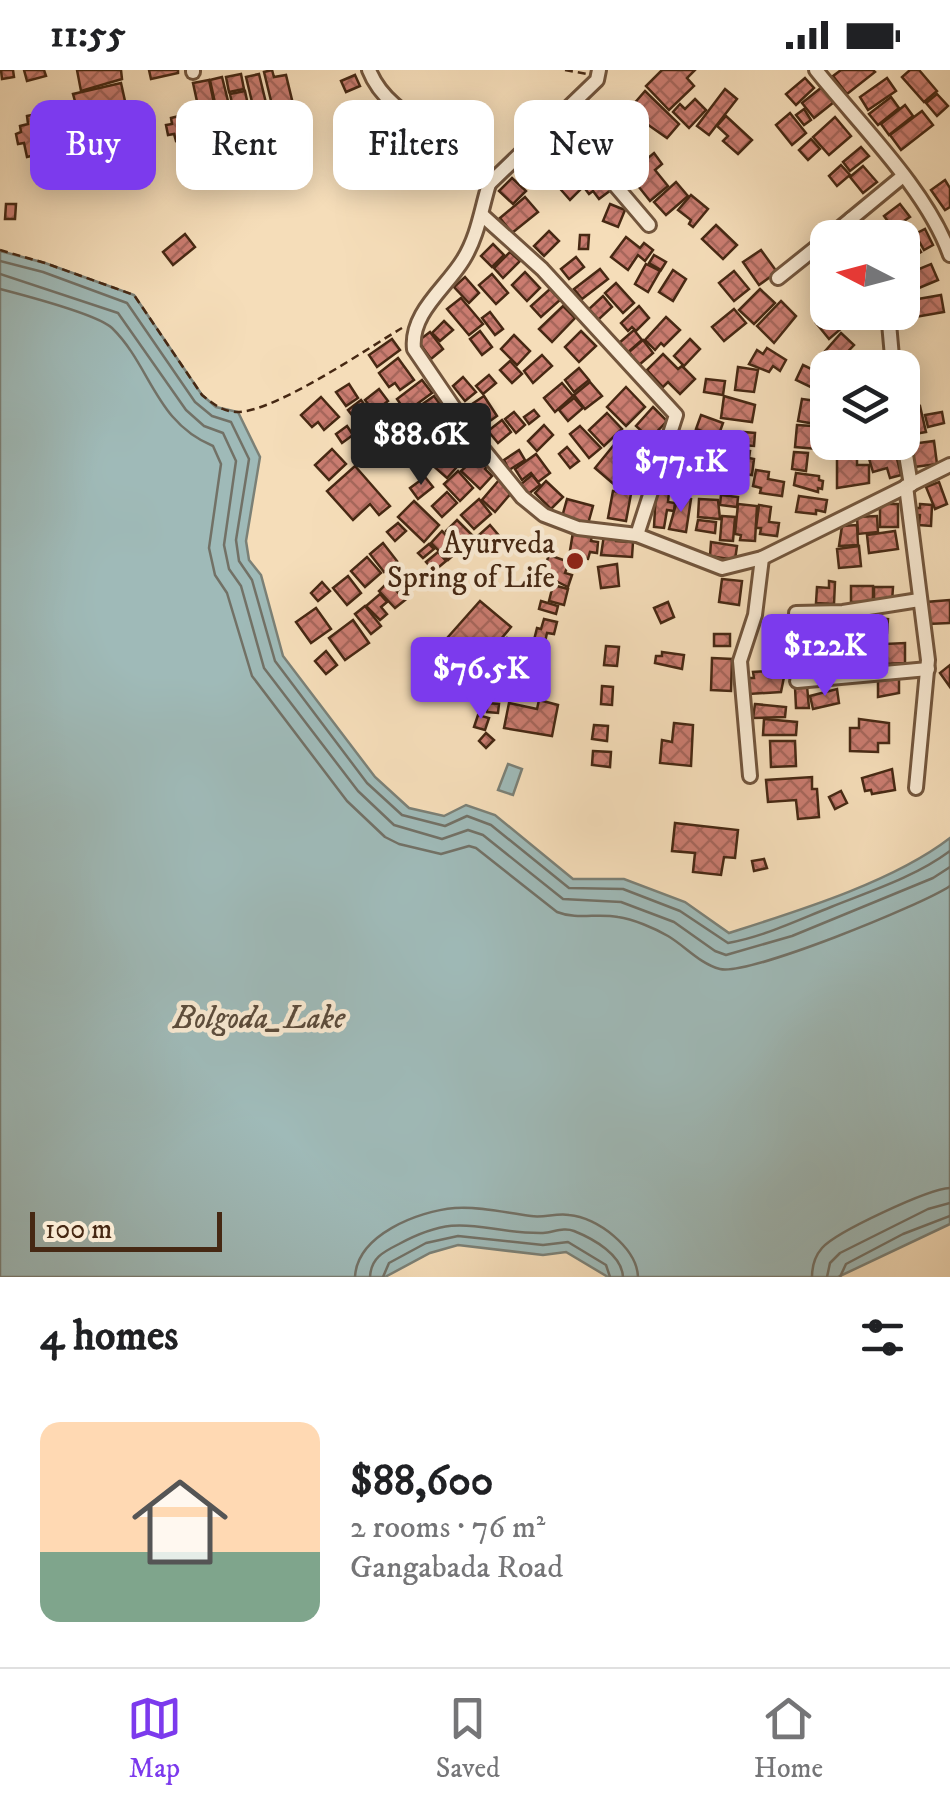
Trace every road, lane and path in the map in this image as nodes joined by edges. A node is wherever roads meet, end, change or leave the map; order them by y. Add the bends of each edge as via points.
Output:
1 (369, 70) edge
2 (565, 70) edge
3 (816, 70) edge
4 (598, 75) edge
5 (386, 100) edge
6 (574, 100) edge
7 (514, 159) edge
8 (903, 176) junction
9 (494, 178) edge
10 (487, 190) edge
11 (620, 190) edge
12 (482, 216) junction
13 (851, 219) edge
14 (650, 225) dead end
15 (0, 250) edge
16 (810, 252) edge
17 (950, 255) edge
18 (778, 278) dead end
19 (418, 322) junction
20 (905, 460) edge
21 (950, 465) edge
22 (908, 486) junction
23 (637, 535) junction
24 (762, 558) junction
25 (919, 600) junction
26 (796, 613) dead end
27 (928, 670) junction
28 (798, 681) dead end
29 (750, 776) dead end
30 (916, 788) dead end

1 - 5 street
2 - 4 path
3 - 8 street
4 - 6 street
7 - 9 street
8 - 13 street
8 - 17 street via 939,224
10 - 12 street
11 - 14 street
12 - 19 street via 463,260
12 - 23 street via 542,269 676,415
15 - 19 path via 134,295 202,395 238,412 329,373
16 - 18 street
19 - 23 street via 414,349 478,443 544,515
20 - 22 street
21 - 22 street
22 - 24 street
22 - 25 street
23 - 24 street via 722,568
24 - 29 street via 740,661
25 - 26 street
25 - 27 street
27 - 28 street
27 - 30 street

